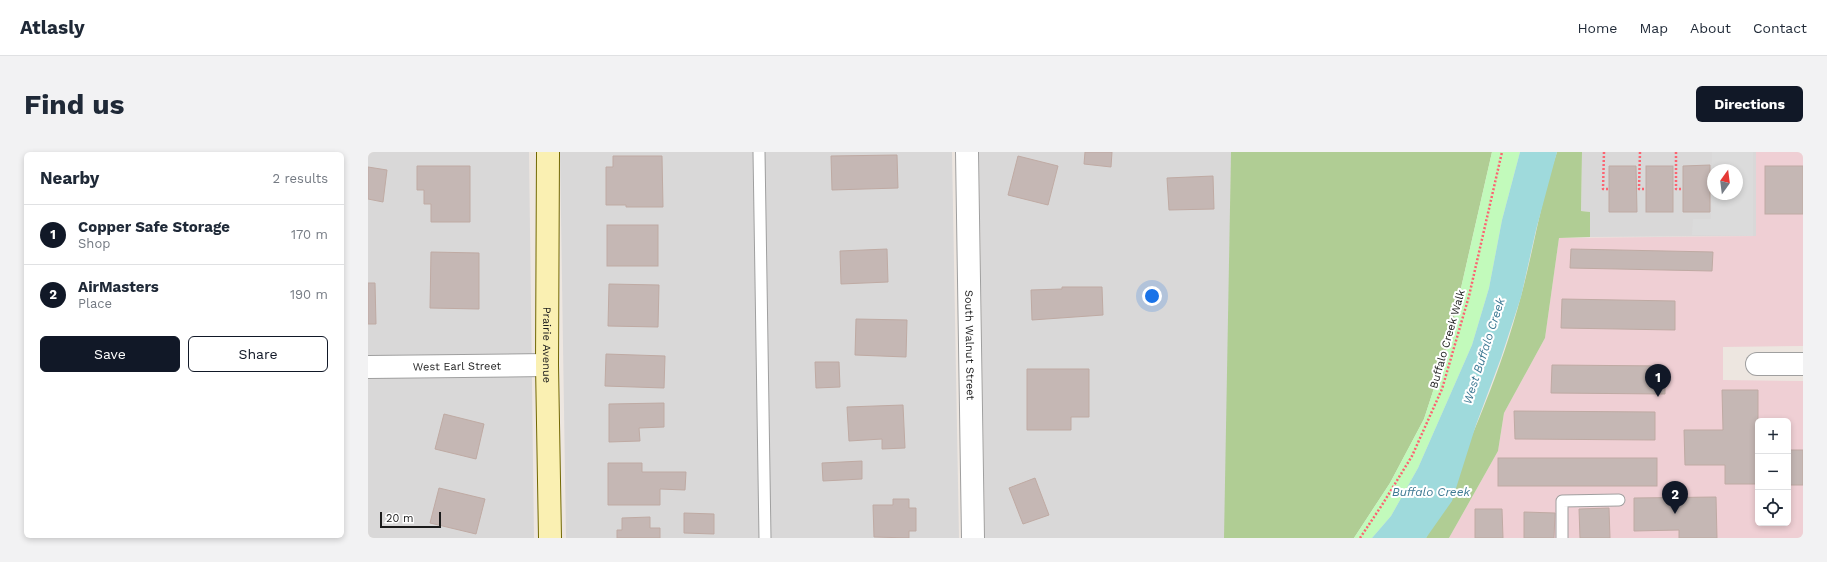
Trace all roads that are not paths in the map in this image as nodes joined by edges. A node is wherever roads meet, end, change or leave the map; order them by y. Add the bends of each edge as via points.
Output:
1 (548, 152) edge
2 (759, 152) edge
3 (967, 152) edge
4 (1757, 364) dead end
5 (1803, 364) edge
6 (547, 365) junction
7 (368, 367) edge
8 (1619, 500) dead end
9 (550, 538) edge
10 (765, 538) edge
11 (973, 538) edge
12 (1562, 538) edge

1 - 6 street, Prairie Avenue
2 - 10 lane
3 - 11 street, South Walnut Street
4 - 5 street
6 - 7 street, West Earl Street
6 - 9 street, Prairie Avenue
8 - 12 lane via 1562,501

